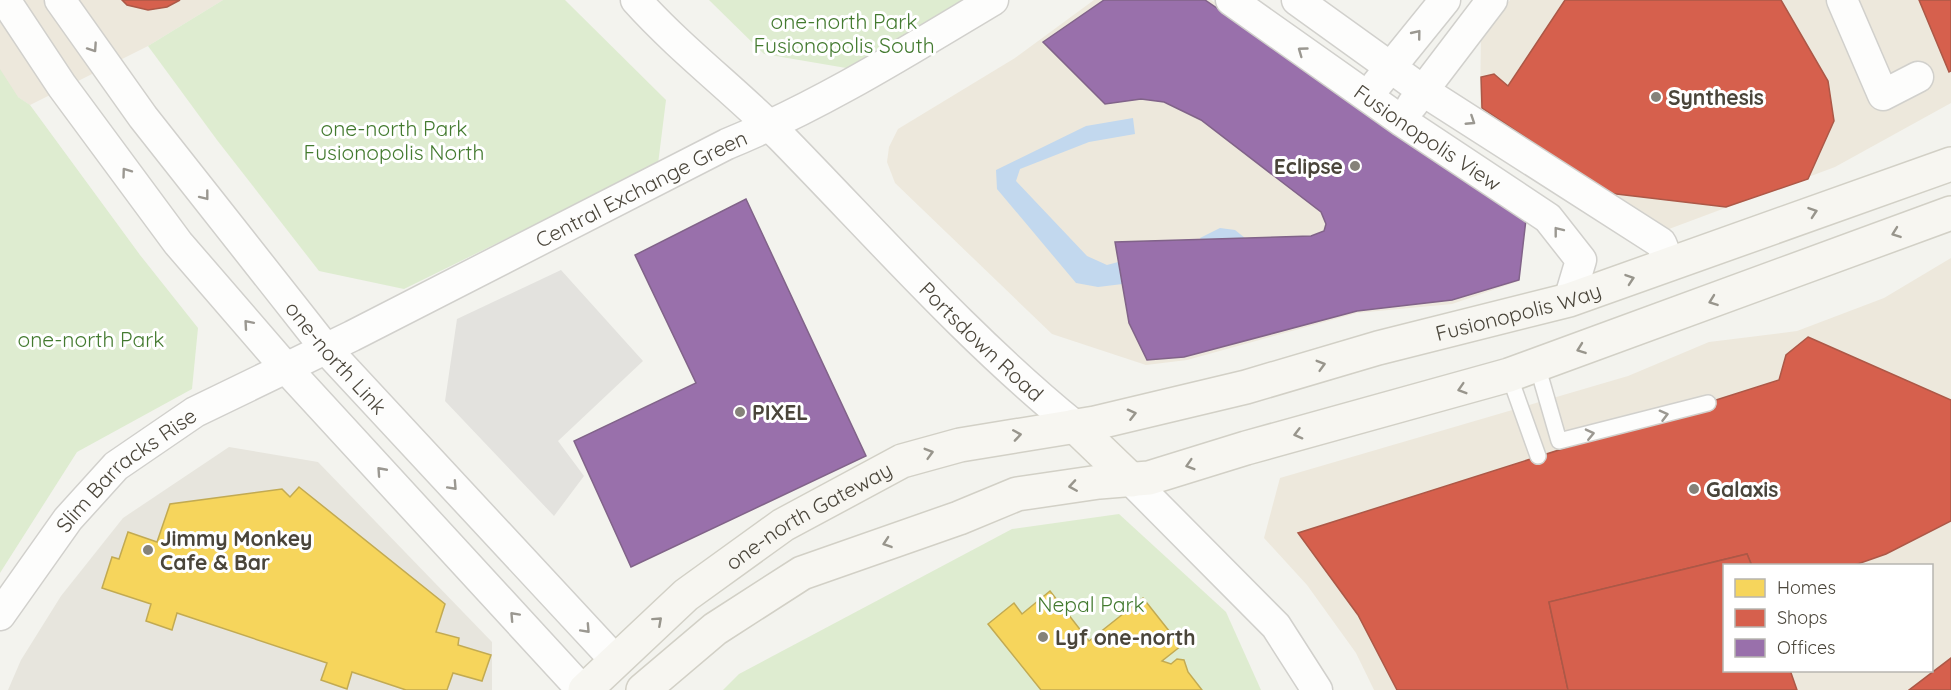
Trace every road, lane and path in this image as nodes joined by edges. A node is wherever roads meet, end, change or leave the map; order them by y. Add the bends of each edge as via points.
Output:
1 (5, 0) edge
2 (60, 0) edge
3 (636, 0) edge
4 (993, 0) edge
5 (1231, 0) edge
6 (1297, 0) edge
7 (1445, 0) edge
8 (1492, 0) edge
9 (1842, 0) edge
10 (1389, 68) junction
11 (1328, 70) junction
12 (1918, 77) dead end
13 (1422, 90) junction
14 (1366, 97) junction
15 (1402, 121) junction
16 (770, 127) junction
17 (1464, 162) junction
18 (1951, 164) edge
19 (1951, 213) edge
20 (1670, 265) junction
21 (1569, 300) junction
22 (326, 348) junction
23 (286, 368) junction
24 (1523, 370) junction
25 (1708, 403) dead end
26 (1075, 426) junction
27 (1538, 456) dead end
28 (1131, 480) junction
29 (0, 615) edge
30 (615, 660) junction
31 (584, 690) edge
32 (643, 690) edge
33 (1317, 690) edge

23 -> 1 street, one-north Link via 178,243 62,86
2 -> 22 street, one-north Link via 137,109
3 - 16 street, Portsdown Road
4 - 16 street, Central Exchange Green
11 -> 5 street, Fusionopolis View
6 - 10 street, Fusionopolis View
10 -> 7 street
8 - 13 street
9 - 12 street via 1884,95
10 - 13 street, Fusionopolis View
10 - 14 street
11 - 14 street, Fusionopolis View
11 - 17 lane via 1334,84 1447,162
13 - 15 street
13 -> 20 street, Fusionopolis View via 1661,243
14 - 15 street, Fusionopolis View
15 - 17 street, Fusionopolis View
16 - 22 street, Central Exchange Green via 727,144
16 - 26 street, Portsdown Road via 969,331
21 -> 17 street, Fusionopolis View via 1581,260 1548,218
20 -> 18 street, Fusionopolis Way
19 -> 24 street
21 -> 20 street, Fusionopolis Way
26 -> 21 street, Fusionopolis Way via 1246,387 1378,348
22 - 23 street, Central Exchange Green
22 -> 30 street, one-north Link
23 - 29 street, Slim Barracks Rise via 195,412 116,466 68,519
31 -> 23 street, one-north Link
24 -> 25 lane via 1548,411 1559,441
24 - 27 lane
24 -> 28 street
26 - 28 street, Portsdown Road
30 -> 26 street, one-north Gateway via 686,595 783,525 902,461 960,445
28 -> 32 street via 1017,494 802,573 715,629
28 - 33 street, Portsdown Road via 1276,626
30 - 31 street, one-north Gateway
30 - 32 street, one-north Link

